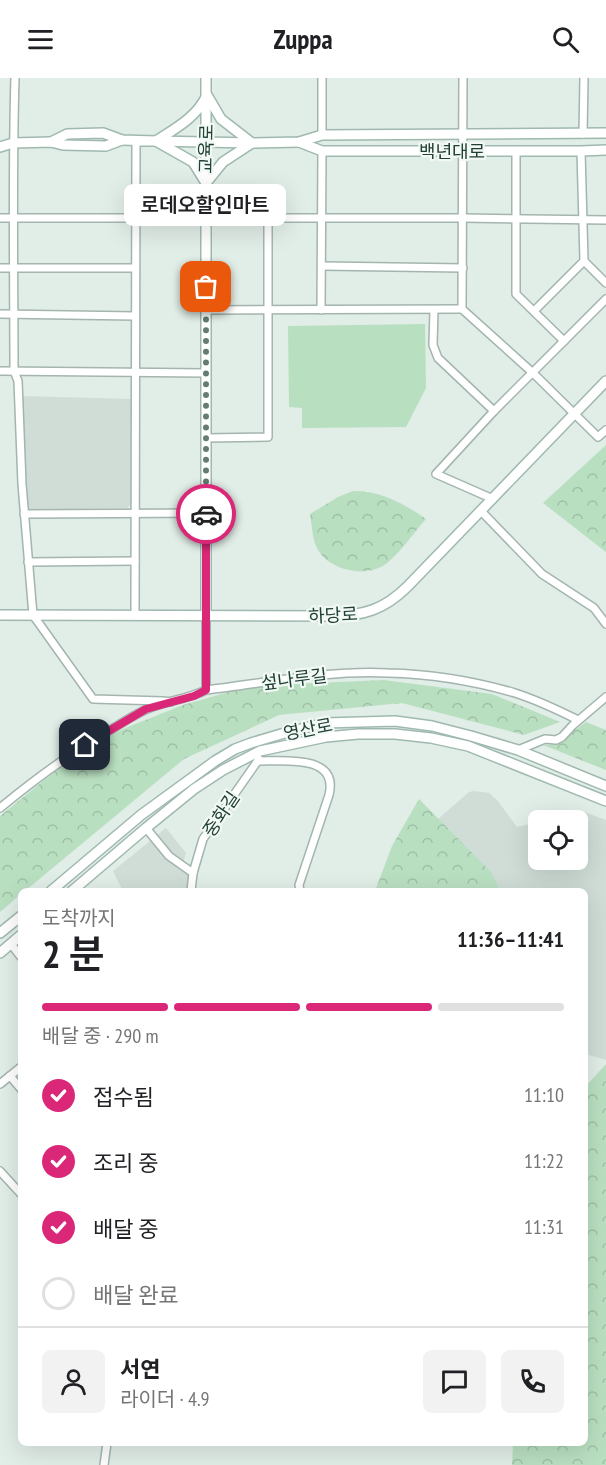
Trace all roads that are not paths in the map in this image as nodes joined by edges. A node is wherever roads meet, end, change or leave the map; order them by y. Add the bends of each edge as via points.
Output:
1 (15, 78) edge
2 (206, 78) edge
3 (322, 78) edge
4 (463, 78) edge
5 (584, 78) edge
6 (207, 94) junction
7 (606, 133) edge
8 (583, 134) junction
9 (322, 135) junction
10 (463, 135) junction
11 (0, 137) edge
12 (136, 141) junction
13 (156, 141) junction
14 (206, 142) junction
15 (299, 142) junction
16 (13, 143) junction
17 (252, 143) junction
18 (0, 147) edge
19 (606, 150) edge
20 (322, 151) junction
21 (463, 151) junction
22 (516, 151) junction
23 (581, 151) junction
24 (206, 183) junction
25 (0, 218) edge
26 (15, 218) junction
27 (136, 218) junction
28 (205, 218) junction
29 (463, 218) junction
30 (268, 219) junction
31 (321, 219) junction
32 (516, 219) junction
33 (582, 220) junction
34 (606, 220) edge
35 (584, 261) junction
36 (322, 266) junction
37 (0, 268) edge
38 (15, 268) junction
39 (135, 268) junction
40 (463, 268) junction
41 (606, 283) edge
42 (606, 299) edge
43 (462, 309) junction
44 (206, 310) junction
45 (268, 310) junction
46 (321, 310) junction
47 (434, 310) junction
48 (534, 311) junction
49 (0, 314) edge
50 (14, 314) junction
51 (135, 316) junction
52 (564, 341) junction
53 (0, 371) edge
54 (14, 371) junction
55 (135, 372) junction
56 (532, 372) junction
57 (206, 373) junction
58 (606, 381) edge
59 (494, 411) junction
60 (574, 413) junction
61 (606, 430) edge
62 (206, 438) junction
63 (494, 499) junction
64 (481, 511) junction
65 (135, 513) junction
66 (206, 513) junction
67 (24, 514) junction
68 (135, 561) junction
69 (28, 562) junction
70 (0, 615) edge
71 (33, 615) junction
72 (135, 615) junction
73 (206, 616) junction
74 (606, 624) edge
75 (206, 690) junction
76 (606, 697) edge
77 (171, 702) junction
78 (578, 720) junction
79 (518, 750) junction
80 (258, 751) junction
81 (606, 786) edge
82 (606, 801) edge
83 (0, 808) edge
84 (146, 828) junction
85 (193, 873) junction
86 (55, 888) edge
87 (76, 888) edge
88 (191, 888) edge
89 (300, 888) edge
90 (18, 918) edge
91 (0, 933) edge
92 (18, 938) edge
93 (11, 944) junction
94 (0, 953) edge
95 (18, 953) edge
96 (18, 1069) edge
97 (10, 1076) junction
98 (0, 1084) edge
99 (18, 1085) edge
100 (0, 1171) edge
101 (18, 1191) edge
102 (107, 1446) edge
103 (104, 1465) edge

1 - 16 street
2 - 6 street, 교육로
3 - 9 street
4 - 10 street
5 - 8 street
6 - 13 street via 192,117
6 - 14 street, 교육로
6 - 17 street via 221,118
7 - 8 street, 백년대로
8 - 10 street, 백년대로
9 - 10 street, 백년대로
9 - 15 street, 백년대로
10 - 21 street
11 - 16 street, 백년대로
12 - 13 street, 백년대로
12 - 16 street, 백년대로 via 103,133 67,134 51,142
12 - 27 street
13 - 14 street, 백년대로
13 - 24 street via 193,162
14 - 17 street, 백년대로
14 - 24 street, 교육로
15 - 17 street, 백년대로
15 - 20 street, 백년대로
16 - 18 street, 백년대로
16 - 26 street
17 - 24 street via 223,162
19 - 23 street, 백년대로
20 - 21 street, 백년대로
20 - 31 street
21 - 22 street, 백년대로
21 - 29 street
22 - 23 street, 백년대로
22 - 32 street
23 - 33 street
24 - 28 street, 교육로
25 - 26 street
26 - 27 street
26 - 38 street
27 - 28 street
27 - 39 street
28 - 30 street
28 - 44 street, 교육로
29 - 31 street
29 - 32 street
29 - 40 street
30 - 31 street
30 - 45 street
31 - 36 street
32 - 33 street
32 - 48 street via 516,294
33 - 34 street
33 - 35 street
35 - 41 street
35 - 48 street
36 - 40 street
36 - 46 street
37 - 38 street
38 - 39 street
38 - 50 street
39 - 51 street
40 - 43 street
42 - 52 street
43 - 47 street
43 - 56 street
44 - 45 street
44 - 57 street, 교육로
45 - 46 street
45 - 62 street via 268,437
46 - 47 street
47 - 59 street via 433,345 438,358
48 - 52 street
49 - 50 street
50 - 51 street
50 - 54 street
51 - 55 street
52 - 56 street
53 - 54 street
54 - 55 street
54 - 67 street via 18,381
55 - 57 street
55 - 65 street
56 - 59 street
56 - 60 street
57 - 62 street, 교육로
58 - 60 street, 하당로
59 - 63 street via 436,474
60 - 61 street via 598,437
60 - 63 street, 하당로
62 - 66 street, 교육로
63 - 64 street, 하당로
64 - 73 street, 하당로 via 400,595 370,612 345,616
64 - 74 street via 542,574 594,608
65 - 66 street
65 - 67 street
65 - 68 street
66 - 73 street, 교육로
67 - 69 street
68 - 69 street
68 - 72 street
69 - 71 street
70 - 71 street, 하당로
71 - 72 street, 하당로
71 - 77 street via 93,699
72 - 73 street, 하당로
73 - 75 street
75 - 77 street, 섶나루길
75 - 78 street, 섶나루길 via 325,675 412,674 513,693
76 - 78 street
77 - 83 street, 섶나루길 via 146,709 85,745
78 - 79 street via 556,740 545,739
79 - 80 street, 영산로 via 395,721 325,723
79 - 81 street, 영산로
80 - 82 street, 영산로 via 358,734 431,738 468,746
80 - 84 street, 영산로 via 204,783
80 - 85 street, 중화길 via 201,844
80 - 86 street, 영산로 via 235,749 215,761 141,814
80 - 89 street via 306,762 325,770 330,779 329,795
84 - 85 street via 169,856
84 - 87 street, 영산로
85 - 88 street, 중화길
90 - 91 street
92 - 93 street
93 - 94 street
93 - 95 street
96 - 97 street
97 - 98 street
97 - 99 street
100 - 101 street
102 - 103 street

